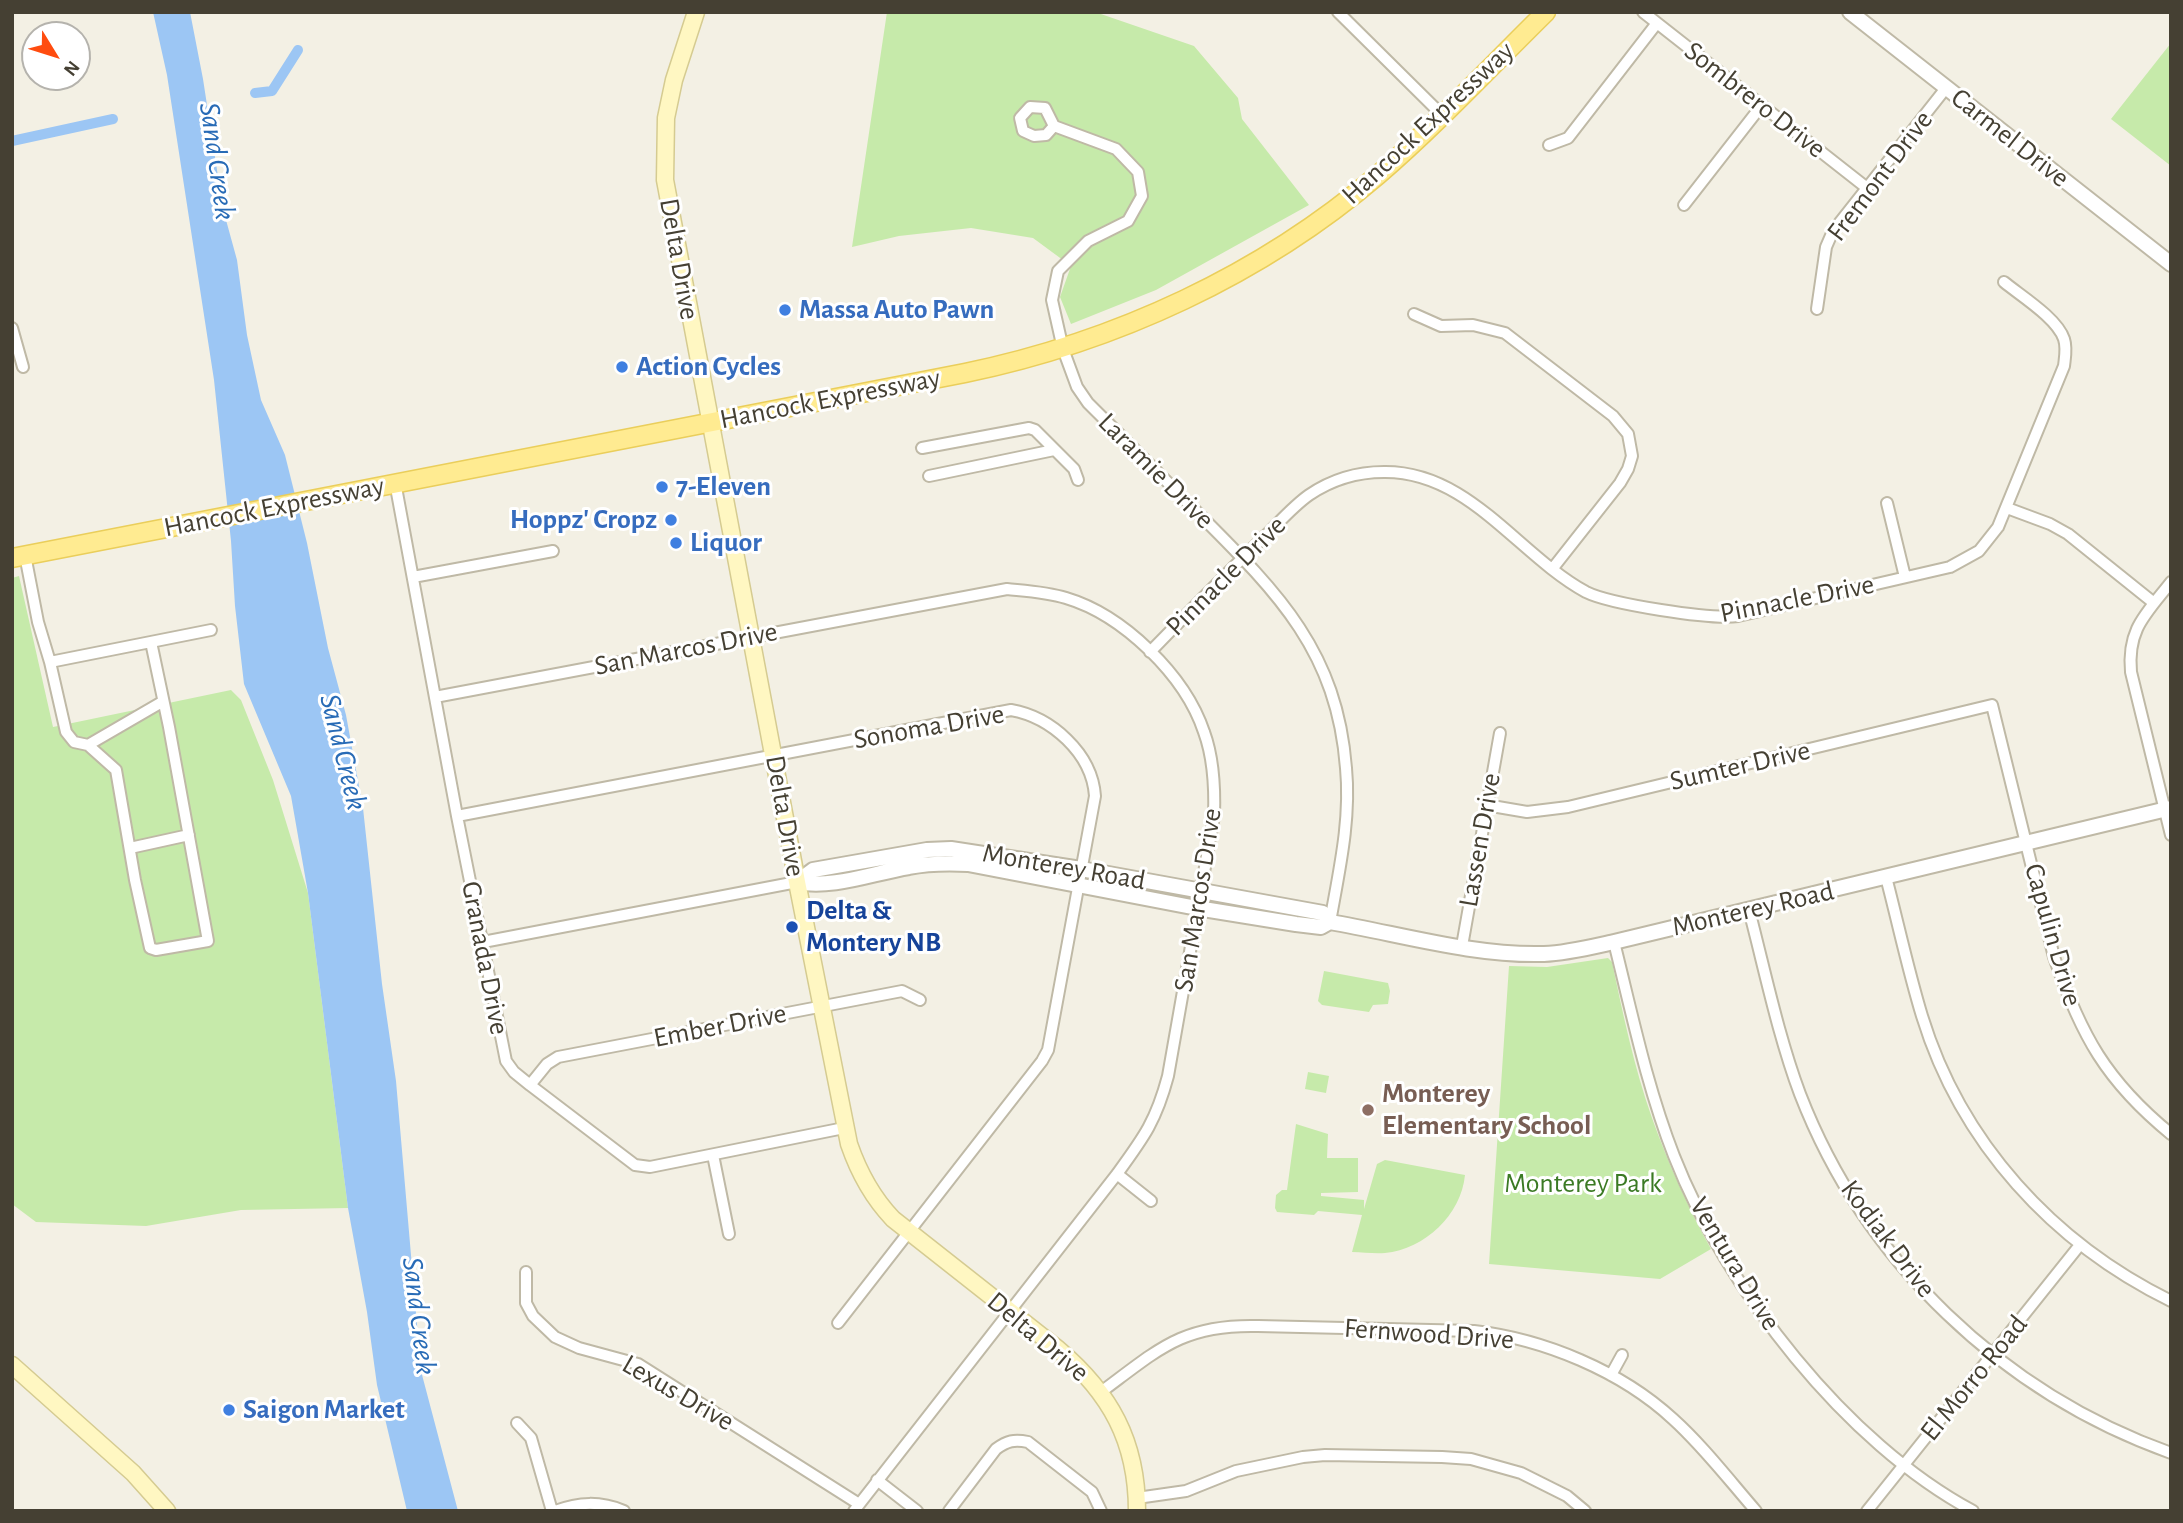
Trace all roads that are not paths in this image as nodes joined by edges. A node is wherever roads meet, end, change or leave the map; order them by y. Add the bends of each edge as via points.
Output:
1 (696, 12) edge
2 (1338, 12) edge
3 (1546, 12) edge
4 (1643, 12) edge
5 (1850, 12) edge
6 (1657, 23) junction
7 (1947, 88) junction
8 (1762, 106) junction
9 (1442, 115) junction
10 (1054, 126) dead end
11 (1549, 145) dead end
12 (1867, 188) junction
13 (1684, 205) dead end
14 (2171, 264) edge
15 (2004, 282) dead end
16 (1817, 309) dead end
17 (1414, 314) dead end
18 (12, 328) edge
19 (1062, 349) junction
20 (23, 367) dead end
21 (710, 422) junction
22 (922, 448) dead end
23 (1054, 450) junction
24 (929, 476) dead end
25 (1078, 480) dead end
26 (396, 482) junction
27 (1886, 503) dead end
28 (2007, 508) junction
29 (553, 551) dead end
30 (18, 556) edge
31 (1243, 558) junction
32 (1553, 568) junction
33 (413, 577) junction
34 (1905, 577) junction
35 (2171, 582) edge
36 (2154, 603) junction
37 (211, 630) dead end
38 (752, 636) junction
39 (151, 642) junction
40 (1150, 652) junction
41 (50, 662) junction
42 (435, 697) junction
43 (162, 702) junction
44 (1992, 705) joint
45 (1500, 733) dead end
46 (88, 745) junction
47 (774, 755) junction
48 (1486, 805) junction
49 (2167, 809) edge
50 (457, 816) junction
51 (188, 835) junction
52 (2171, 835) edge
53 (2027, 843) junction
54 (130, 848) junction
55 (1081, 869) junction
56 (1886, 877) junction
57 (797, 882) junction
58 (1079, 885) junction
59 (1201, 892) junction
60 (1197, 908) junction
61 (1749, 910) junction
62 (1330, 922) junction
63 (483, 942) junction
64 (1614, 942) junction
65 (1462, 946) junction
66 (920, 1000) dead end
67 (822, 1007) junction
68 (530, 1085) junction
69 (844, 1128) junction
70 (2171, 1135) edge
71 (713, 1155) junction
72 (1117, 1174) junction
73 (1152, 1201) dead end
74 (909, 1232) junction
75 (729, 1234) dead end
76 (2079, 1246) junction
77 (527, 1272) dead end
78 (2171, 1301) edge
79 (1009, 1311) junction
80 (838, 1323) dead end
81 (1622, 1355) dead end
82 (1992, 1355) junction
83 (12, 1365) edge
84 (1611, 1375) junction
85 (1101, 1392) junction
86 (517, 1423) dead end
87 (2171, 1454) edge
88 (1905, 1465) junction
89 (877, 1480) junction
90 (1137, 1504) edge
91 (856, 1508) edge
92 (167, 1511) edge
93 (553, 1511) edge
94 (624, 1511) edge
95 (917, 1511) edge
96 (949, 1511) edge
97 (1101, 1511) edge
98 (1585, 1511) edge
99 (1756, 1511) edge
100 (1867, 1511) edge
101 (1973, 1511) edge

1 - 21 main road, Delta Drive via 666,118 665,180
2 - 9 street
3 - 9 main road, Hancock Expressway
4 - 6 street, Sombrero Drive
5 - 7 street, Carmel Drive
6 - 8 street, Sombrero Drive
6 - 11 street via 1568,138
7 - 12 street, Fremont Drive
7 - 14 street, Carmel Drive
8 - 12 street, Sombrero Drive
8 - 13 street
9 - 19 main road, Hancock Expressway via 1377,176 1276,248 1170,307
10 - 19 street, Laramie Drive via 1116,149 1138,172 1142,196 1128,221 1088,240 1058,271 1052,300
12 - 16 street, Fremont Drive via 1826,247
15 - 28 street, Pinnacle Drive via 2054,323 2066,351
17 - 32 street via 1441,326 1473,325 1505,333 1613,416 1628,434 1632,456 1628,469
18 - 20 street
19 - 21 main road, Hancock Expressway via 1014,363
19 - 31 street, Laramie Drive via 1088,403
21 - 26 main road, Hancock Expressway
21 - 38 main road, Delta Drive
22 - 23 street via 1029,428
23 - 24 street
23 - 25 street via 1074,469
26 - 30 main road, Hancock Expressway
26 - 33 street, Granada Drive
27 - 34 street
28 - 34 street, Pinnacle Drive via 1989,541 1967,559
28 - 36 street via 2068,534
29 - 33 street
30 - 41 street
31 - 32 street, Pinnacle Drive via 1309,496 1326,486 1346,477 1395,472 1420,476 1454,491
31 - 40 street, Pinnacle Drive
31 - 62 street, Laramie Drive via 1277,595 1310,642 1341,726 1347,770 1346,833
32 - 34 street, Pinnacle Drive via 1596,597 1723,618
33 - 42 street, Granada Drive
35 - 36 street
36 - 49 street via 2137,627 2130,657
37 - 39 street
38 - 40 street, San Marcos Drive via 1007,589 1065,597 1088,606
38 - 42 street, San Marcos Drive
38 - 47 main road, Delta Drive
39 - 41 street
39 - 43 street
40 - 59 street, San Marcos Drive via 1195,710 1211,757 1214,817
41 - 46 street via 65,732 74,742
42 - 50 street, Granada Drive
43 - 46 street
43 - 51 street
44 - 48 street, Sumter Drive via 1556,809 1527,812
44 - 53 street, Capulin Drive
45 - 48 street, Lassen Drive
46 - 54 street via 116,770
47 - 50 street, Sonoma Drive
47 - 55 street, Sonoma Drive via 1011,710 1028,713 1050,724 1074,749 1095,785
47 - 57 main road, Delta Drive
48 - 65 street, Lassen Drive
49 - 52 street
49 - 53 street, Monterey Road
50 - 63 street, Granada Drive
51 - 54 street
51 - 54 street via 208,941 150,948
53 - 56 street, Monterey Road
53 - 70 street, Capulin Drive via 2054,957 2082,1031 2122,1089
55 - 57 street, Monterey Road via 951,849 928,850 813,870
55 - 58 street, Sonoma Drive
55 - 59 street, Monterey Road
56 - 61 street, Monterey Road
56 - 76 street via 1922,1016 1961,1108 2013,1180
57 - 58 street, Monterey Road via 816,886 942,863
57 - 63 street, Monterey Road
57 - 67 main road, Delta Drive
58 - 60 street, Monterey Road
58 - 74 street, Sonoma Drive via 1048,1050
59 - 60 street, San Marcos Drive
59 - 62 street, Monterey Road via 1323,913
60 - 62 street, Monterey Road via 1321,927
60 - 72 street, San Marcos Drive via 1161,1100 1146,1135
61 - 64 street, Monterey Road
61 - 82 street, Kodiak Drive via 1790,1066 1831,1161 1895,1257 1943,1311
62 - 65 street, Monterey Road
63 - 68 street, Granada Drive via 506,1061
64 - 65 street, Monterey Road via 1546,954
64 - 88 street, Ventura Drive via 1655,1102 1675,1158 1714,1239 1794,1357
66 - 67 street, Ember Drive via 902,992
67 - 68 street, Ember Drive via 558,1058
67 - 69 main road, Delta Drive
68 - 71 street, Granada Drive via 635,1165 650,1167
69 - 71 street, Granada Drive
69 - 74 main road, Delta Drive via 865,1183 878,1203
71 - 75 street
72 - 73 street
72 - 79 street, San Marcos Drive
74 - 79 main road, Delta Drive
74 - 80 street, Sonoma Drive
76 - 78 street
76 - 82 street, El Morro Road
77 - 91 street, Lexus Drive via 526,1303 555,1337 638,1364
79 - 85 main road, Delta Drive via 1074,1362
79 - 89 street, San Marcos Drive
81 - 84 street
82 - 87 street, Kodiak Drive via 2079,1413
82 - 88 street, El Morro Road
83 - 92 main road via 133,1473
84 - 85 street, Fernwood Drive via 1545,1346 1501,1334 1233,1325 1168,1343
84 - 99 street, Fernwood Drive via 1673,1419
85 - 90 main road, Delta Drive via 1130,1452
86 - 93 street via 531,1438
88 - 100 street, El Morro Road
88 - 101 street, Ventura Drive
89 - 91 street, San Marcos Drive
89 - 95 street
90 - 98 street via 1236,1471 1325,1455 1471,1459 1521,1473 1567,1496
93 - 94 street via 587,1503
96 - 97 street via 996,1449 1017,1440 1028,1442 1092,1492

